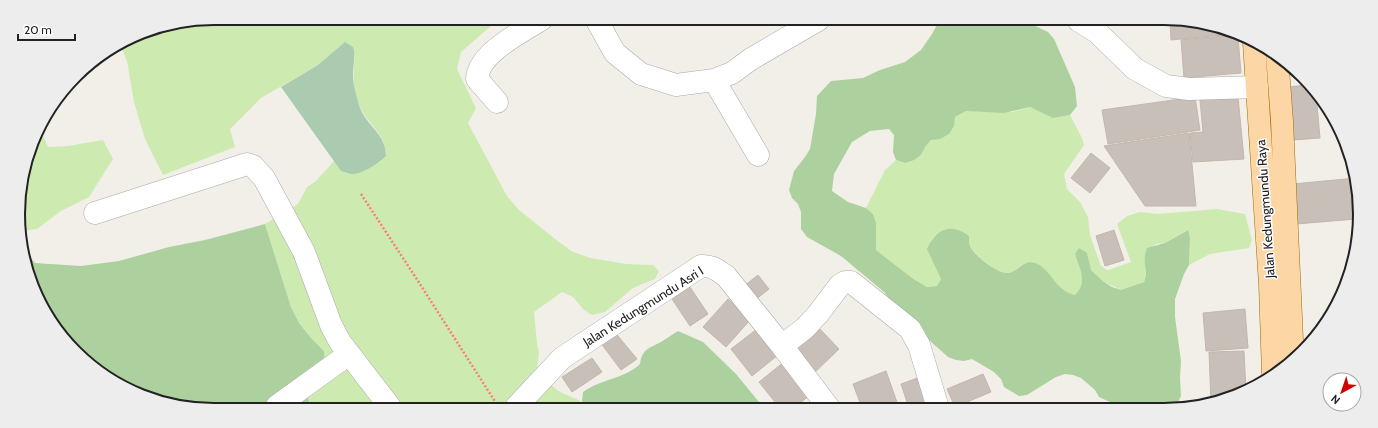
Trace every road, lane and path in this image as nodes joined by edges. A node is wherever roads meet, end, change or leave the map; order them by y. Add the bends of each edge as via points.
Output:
1 (533, 25) edge
2 (599, 25) edge
3 (809, 25) edge
4 (1086, 25) edge
5 (1104, 25) edge
6 (1254, 48) edge
7 (1278, 63) edge
8 (714, 80) junction
9 (1257, 82) junction
10 (497, 102) dead end
11 (758, 155) dead end
12 (361, 194) dead end
13 (95, 213) dead end
14 (782, 346) junction
15 (1293, 353) edge
16 (349, 354) junction
17 (1273, 368) edge
18 (280, 403) edge
19 (387, 403) edge
20 (495, 403) edge
21 (520, 403) edge
22 (825, 403) edge
23 (936, 403) edge

1 - 10 street via 491,53 477,72 477,79
2 - 8 street via 615,53 641,74 676,85
3 - 8 street via 732,73
4 - 9 street via 1097,32 1135,69 1166,86 1189,89
5 - 9 street via 1148,69 1170,81
6 - 9 main road, Jalan Kedungmundu Raya
7 - 15 main road, Jalan Kedungmundu Raya
8 - 11 street
9 - 17 main road, Jalan Kedungmundu Raya
12 - 20 path
13 - 16 street via 247,164 253,166 264,178 304,252 331,325
14 - 21 street, Jalan Kedungmundu Asri I via 726,276 715,268 702,266 562,358
14 - 22 street, Jalan Kedungmundu Asri I
14 - 23 street via 805,328 840,285 851,282 910,329 919,345
16 - 18 street
16 - 19 street

